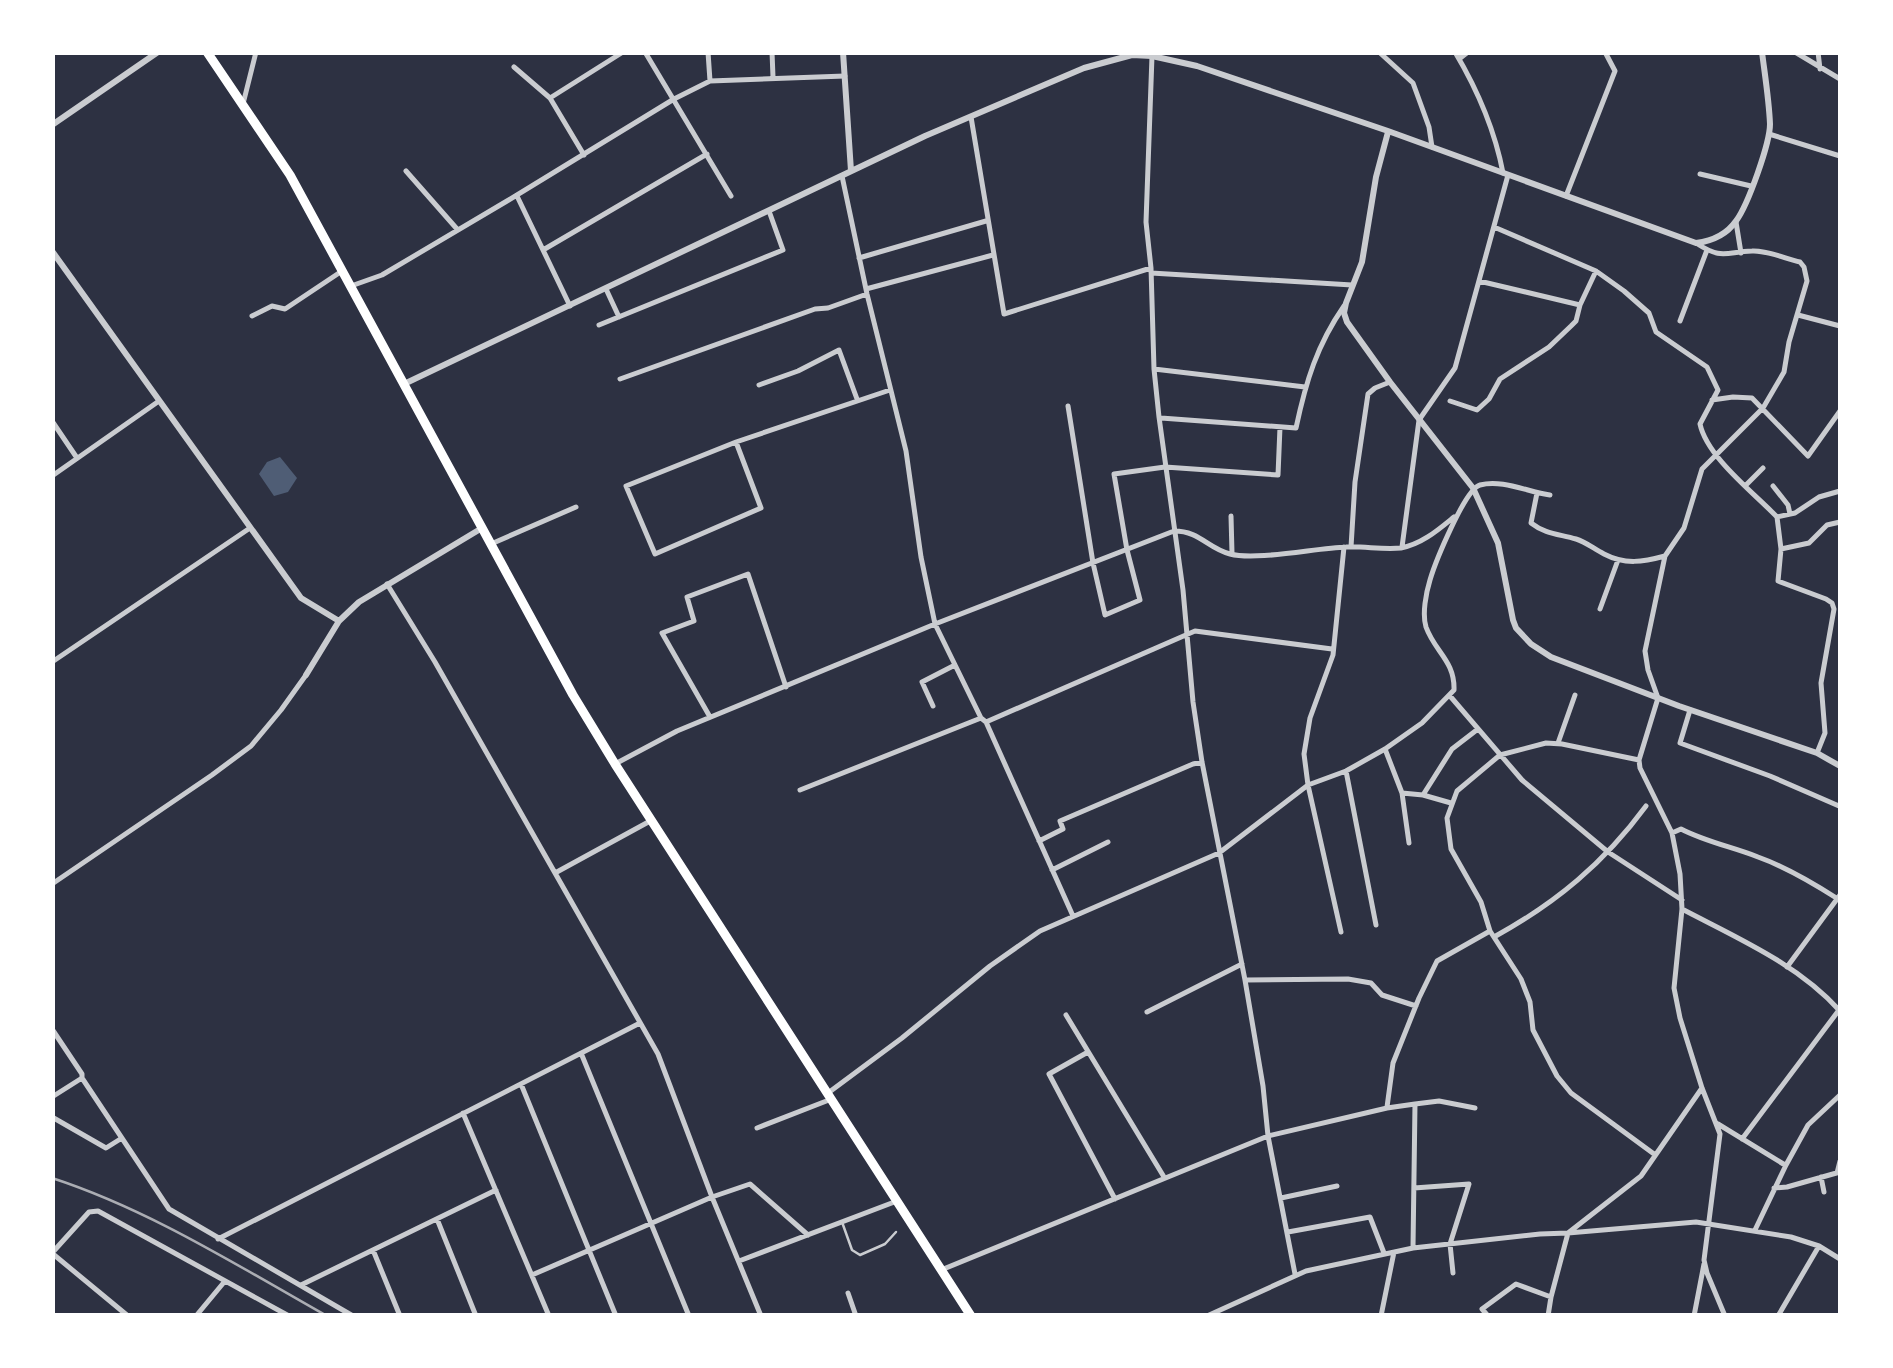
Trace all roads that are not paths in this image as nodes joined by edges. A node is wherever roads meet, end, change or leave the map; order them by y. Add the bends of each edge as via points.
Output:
1 (158, 52) edge
2 (207, 52) edge
3 (256, 52) edge
4 (623, 52) edge
5 (645, 52) edge
6 (708, 52) edge
7 (772, 52) edge
8 (844, 52) edge
9 (1379, 52) edge
10 (1468, 52) edge
11 (1617, 52) edge
12 (1762, 52) edge
13 (1794, 52) edge
14 (1818, 52) edge
15 (1132, 54) edge
16 (1607, 55) edge
17 (1152, 56) junction
18 (1457, 56) edge
19 (514, 68) dead end
20 (1820, 69) junction
21 (845, 76) junction
22 (772, 78) junction
23 (1840, 80) edge
24 (710, 81) junction
25 (550, 98) junction
26 (674, 99) junction
27 (243, 104) junction
28 (971, 117) junction
29 (52, 125) edge
30 (1388, 131) junction
31 (1769, 134) junction
32 (1432, 147) junction
33 (584, 154) junction
34 (707, 154) junction
35 (1840, 156) edge
36 (406, 170) dead end
37 (851, 172) junction
38 (1506, 174) junction
39 (1700, 174) dead end
40 (842, 176) junction
41 (1751, 186) junction
42 (516, 196) junction
43 (731, 196) dead end
44 (1566, 196) junction
45 (769, 211) junction
46 (987, 221) junction
47 (1736, 221) junction
48 (1494, 226) junction
49 (457, 229) junction
50 (1696, 243) junction
51 (543, 250) junction
52 (1707, 250) junction
53 (52, 251) edge
54 (1741, 253) junction
55 (993, 254) junction
56 (859, 258) junction
57 (1151, 270) junction
58 (342, 271) junction
59 (1596, 271) junction
60 (1479, 281) junction
61 (351, 286) junction
62 (1352, 286) junction
63 (606, 289) junction
64 (867, 292) junction
65 (1346, 303) junction
66 (570, 306) junction
67 (1580, 306) junction
68 (1798, 315) junction
69 (252, 316) dead end
70 (619, 317) junction
71 (1680, 321) dead end
72 (600, 326) dead end
73 (1840, 326) edge
74 (1154, 369) junction
75 (620, 379) dead end
76 (1390, 382) junction
77 (404, 384) junction
78 (760, 384) dead end
79 (1304, 387) junction
80 (890, 390) junction
81 (857, 399) junction
82 (159, 400) junction
83 (1712, 400) junction
84 (1450, 401) dead end
85 (1068, 406) dead end
86 (1763, 408) junction
87 (1840, 412) edge
88 (1159, 418) junction
89 (52, 420) edge
90 (1419, 420) junction
91 (1280, 427) junction
92 (736, 442) junction
93 (1716, 454) junction
94 (78, 458) junction
95 (1166, 466) junction
96 (1763, 468) dead end
97 (52, 476) edge
98 (1746, 485) junction
99 (1773, 486) dead end
100 (1473, 488) junction
101 (1840, 491) edge
102 (1537, 493) junction
103 (1550, 494) dead end
104 (576, 507) dead end
105 (1458, 514) junction
106 (1790, 514) junction
107 (1231, 516) dead end
108 (1778, 517) junction
109 (1840, 522) edge
110 (250, 528) junction
111 (482, 528) junction
112 (1174, 531) junction
113 (491, 544) junction
114 (1348, 547) junction
115 (1402, 548) junction
116 (1780, 549) junction
117 (1127, 550) junction
118 (1232, 554) junction
119 (1665, 556) junction
120 (1618, 560) junction
121 (1093, 563) junction
122 (386, 584) junction
123 (1600, 609) dead end
124 (339, 622) junction
125 (935, 624) junction
126 (1187, 634) junction
127 (1334, 649) junction
128 (52, 662) edge
129 (956, 666) junction
130 (306, 675) joint
131 (786, 686) junction
132 (1576, 694) dead end
133 (1450, 696) junction
134 (1658, 698) junction
135 (933, 706) dead end
136 (1690, 710) junction
137 (710, 717) junction
138 (983, 720) junction
139 (1479, 728) junction
140 (1558, 744) junction
141 (1384, 749) junction
142 (1817, 753) junction
143 (1500, 755) junction
144 (1639, 760) junction
145 (1202, 762) junction
146 (615, 764) junction
147 (1840, 766) edge
148 (1346, 770) junction
149 (1308, 786) junction
150 (800, 790) dead end
151 (1402, 793) junction
152 (1423, 795) junction
153 (1451, 803) junction
154 (1840, 805) edge
155 (1646, 806) dead end
156 (652, 820) junction
157 (1672, 833) junction
158 (1039, 841) junction
159 (1108, 842) dead end
160 (1409, 843) dead end
161 (1608, 852) junction
162 (1218, 853) junction
163 (1052, 870) junction
164 (555, 873) junction
165 (52, 884) edge
166 (1839, 897) edge
167 (1682, 904) junction
168 (1072, 916) junction
169 (1376, 925) dead end
170 (1341, 932) dead end
171 (1492, 934) junction
172 (1242, 964) junction
173 (1787, 967) junction
174 (1245, 980) junction
175 (1416, 1006) junction
176 (1840, 1010) edge
177 (1147, 1012) dead end
178 (1066, 1015) dead end
179 (640, 1023) junction
180 (52, 1029) edge
181 (1088, 1052) junction
182 (580, 1053) junction
183 (82, 1078) junction
184 (521, 1084) junction
185 (1702, 1088) junction
186 (1840, 1095) edge
187 (830, 1096) junction
188 (52, 1097) edge
189 (1415, 1104) junction
190 (1387, 1108) junction
191 (1475, 1108) dead end
192 (464, 1113) junction
193 (52, 1117) edge
194 (1715, 1123) junction
195 (757, 1128) dead end
196 (1268, 1136) junction
197 (122, 1138) junction
198 (1742, 1139) junction
199 (1654, 1154) junction
200 (1840, 1161) edge
201 (1786, 1165) junction
202 (1839, 1172) edge
203 (1164, 1177) junction
204 (1821, 1177) junction
205 (1336, 1186) dead end
206 (1414, 1188) junction
207 (1774, 1188) junction
208 (496, 1190) junction
209 (1824, 1192) dead end
210 (712, 1197) junction
211 (1281, 1198) junction
212 (1115, 1199) junction
213 (897, 1200) junction
214 (437, 1219) junction
215 (842, 1222) junction
216 (651, 1223) junction
217 (1709, 1225) junction
218 (1755, 1230) junction
219 (896, 1232) dead end
220 (1287, 1232) junction
221 (1568, 1234) junction
222 (808, 1235) junction
223 (218, 1238) junction
224 (1450, 1244) junction
225 (1819, 1246) junction
226 (1413, 1248) junction
227 (373, 1250) junction
228 (589, 1250) junction
229 (1394, 1252) junction
230 (52, 1253) edge
231 (1384, 1253) junction
232 (1840, 1259) edge
233 (739, 1260) junction
234 (1704, 1260) junction
235 (941, 1270) junction
236 (1454, 1273) dead end
237 (1295, 1274) junction
238 (532, 1275) junction
239 (224, 1281) junction
240 (300, 1285) junction
241 (848, 1294) dead end
242 (1551, 1296) junction
243 (965, 1313) edge
244 (128, 1316) edge
245 (196, 1316) edge
246 (288, 1316) edge
247 (353, 1316) edge
248 (400, 1316) edge
249 (476, 1316) edge
250 (549, 1316) edge
251 (616, 1316) edge
252 (689, 1316) edge
253 (761, 1316) edge
254 (856, 1316) edge
255 (1207, 1316) edge
256 (1381, 1316) edge
257 (1488, 1316) edge
258 (1548, 1316) edge
259 (1694, 1316) edge
260 (1725, 1316) edge
261 (1778, 1316) edge

1 - 29 street
2 - 27 highway
3 - 27 street
4 - 25 street
5 - 26 street
6 - 24 street
7 - 22 street
8 - 21 street
9 - 32 street via 1413,83
10 - 18 street
11 - 16 street
12 - 31 street
13 - 20 street
14 - 20 street
15 - 17 street
15 - 28 street
16 - 44 street via 1615,70
17 - 30 street
17 - 57 street via 1146,222
18 - 38 street
19 - 25 street
20 - 23 street
21 - 22 street
21 - 37 street
22 - 24 street
24 - 26 street
25 - 33 street
26 - 33 street
26 - 34 street
27 - 58 highway
28 - 37 street
28 - 46 street
30 - 32 street
30 - 62 street
31 - 35 street
31 - 41 street
32 - 38 street
33 - 42 street
34 - 43 street
34 - 51 street
36 - 49 street
37 - 40 street
38 - 44 street
38 - 48 street
39 - 41 street
40 - 45 street
40 - 56 street
41 - 47 street
42 - 49 street
42 - 51 street
44 - 50 street
45 - 63 street
45 - 70 street via 782,250
46 - 55 street
46 - 56 street
47 - 50 street via 1716,238
47 - 54 street
48 - 59 street
48 - 60 street
49 - 61 street
50 - 52 street
51 - 66 street
52 - 54 street
52 - 71 street
53 - 82 street
54 - 68 street via 1800,262 1808,280
55 - 57 street via 1004,314
55 - 64 street
56 - 64 street
57 - 62 street
57 - 74 street
58 - 61 highway
58 - 69 street via 286,309 272,306
59 - 67 street
59 - 83 street via 1649,313 1656,332 1707,366 1718,390
60 - 67 street
60 - 90 street via 1455,368
61 - 77 highway
62 - 65 street
63 - 66 street
63 - 70 street
64 - 75 street
64 - 80 street
65 - 76 street via 1351,330
65 - 79 street
66 - 77 street
67 - 84 street via 1572,326 1500,379 1477,410
68 - 73 street
68 - 86 street via 1784,372
70 - 72 street
74 - 79 street
74 - 88 street
76 - 90 street
76 - 114 street via 1368,394
77 - 111 highway
78 - 81 street via 839,350
79 - 91 street via 1296,428
80 - 81 street
80 - 125 street
81 - 92 street
82 - 94 street
82 - 110 street
83 - 86 street via 1752,398
83 - 93 street via 1700,430
85 - 121 street
86 - 87 street via 1808,456
86 - 93 street
88 - 91 street
88 - 95 street
89 - 94 street
90 - 100 street
90 - 115 street
91 - 95 street via 1278,475
92 - 92 street via 761,508 655,554 626,486
93 - 98 street
93 - 119 street via 1702,469 1684,528
94 - 97 street
95 - 112 street
95 - 117 street via 1114,474
96 - 98 street
98 - 108 street
99 - 106 street
100 - 102 street via 1500,484
100 - 105 street
100 - 134 street via 1498,543 1509,610 1522,636 1540,652
101 - 106 street
102 - 103 street
102 - 120 street via 1532,523 1542,532 1582,541
104 - 113 street
105 - 115 street
105 - 133 street via 1430,581 1425,612 1428,630 1453,670
106 - 108 street
107 - 118 street
108 - 116 street
109 - 116 street via 1809,543
110 - 124 street via 300,598
110 - 128 street
111 - 113 highway
111 - 122 street
112 - 117 street
112 - 118 street via 1201,536
112 - 126 street
113 - 146 highway
114 - 115 street
114 - 118 street
114 - 127 street
116 - 142 street via 1778,581 1826,598 1834,609 1821,682 1825,733
117 - 121 street
117 - 121 street via 1140,600 1105,615
119 - 120 street
119 - 134 street via 1645,651
120 - 123 street
121 - 125 street
122 - 124 street
122 - 164 street
124 - 130 street
125 - 129 street
125 - 131 street
126 - 127 street
126 - 138 street
126 - 145 street
127 - 149 street via 1307,731
129 - 135 street via 922,682
129 - 138 street
130 - 165 street via 251,746
131 - 137 street
131 - 137 street via 748,574 687,598 694,620 662,633
132 - 140 street
133 - 139 street
133 - 141 street
134 - 136 street
134 - 144 street
136 - 142 street
136 - 154 street via 1680,743
137 - 146 street
138 - 150 street
138 - 158 street
139 - 143 street
139 - 152 street via 1452,749
140 - 143 street
140 - 144 street
141 - 148 street
141 - 151 street
142 - 147 street
143 - 153 street
143 - 161 street
144 - 157 street
145 - 158 street via 1060,821 1064,830
145 - 162 street
146 - 156 highway
148 - 149 street
148 - 169 street
149 - 162 street
149 - 170 street
151 - 152 street
151 - 160 street
152 - 153 street
153 - 171 street via 1451,849
155 - 161 street
156 - 164 street
156 - 187 highway
157 - 166 street via 1681,829 1763,858
157 - 167 street
158 - 163 street
159 - 163 street
161 - 167 street
161 - 171 street via 1549,904
162 - 168 street
162 - 172 street
163 - 168 street
164 - 179 street
166 - 173 street
167 - 173 street
167 - 185 street via 1674,988
168 - 187 street via 990,966
171 - 175 street via 1438,960
171 - 199 street via 1521,979 1533,1030 1557,1076
172 - 174 street
172 - 177 street
173 - 176 street
174 - 175 street via 1348,979 1372,983 1382,996
174 - 196 street
175 - 190 street via 1392,1063
176 - 198 street
178 - 181 street
179 - 182 street
179 - 210 street
180 - 183 street
181 - 203 street
181 - 212 street via 1049,1074
182 - 184 street
182 - 216 street
183 - 188 street
183 - 197 street
184 - 192 street
184 - 228 street
185 - 194 street
185 - 199 street
186 - 201 street via 1808,1125
187 - 195 street
187 - 213 highway
189 - 190 street
189 - 191 street
189 - 206 street
190 - 196 street
192 - 208 street
192 - 223 street
193 - 197 street via 106,1148
194 - 198 street
194 - 217 street via 1720,1134
196 - 203 street
196 - 211 street
197 - 223 street via 169,1209
198 - 201 street
199 - 221 street via 1640,1176
200 - 202 street
201 - 207 street
202 - 204 street
203 - 212 street
204 - 207 street
204 - 209 street
205 - 211 street
206 - 224 street via 1469,1184
206 - 226 street
207 - 218 street
208 - 214 street
208 - 238 street
210 - 216 street
210 - 222 street via 750,1184
210 - 233 street
211 - 220 street
212 - 235 street
213 - 215 street
213 - 235 highway
214 - 227 street
214 - 249 street
215 - 219 lane via 860,1255
215 - 222 street
216 - 228 street
216 - 252 street
217 - 218 street
217 - 221 street
217 - 234 street
218 - 225 street
220 - 231 street via 1370,1217
220 - 237 street
221 - 224 street
221 - 242 street
222 - 233 street
223 - 240 street
224 - 226 street
224 - 236 street
225 - 232 street
225 - 261 street
226 - 229 street
227 - 240 street
227 - 248 street
228 - 238 street
228 - 251 street
229 - 231 street
229 - 256 street
230 - 239 street via 89,1212 98,1211
230 - 244 street
231 - 237 street
233 - 253 street
234 - 259 street
234 - 260 street
235 - 243 highway
237 - 255 street
238 - 250 street
239 - 245 street
239 - 246 street
240 - 247 street
241 - 254 street
242 - 257 street via 1516,1284 1482,1309
242 - 258 street

